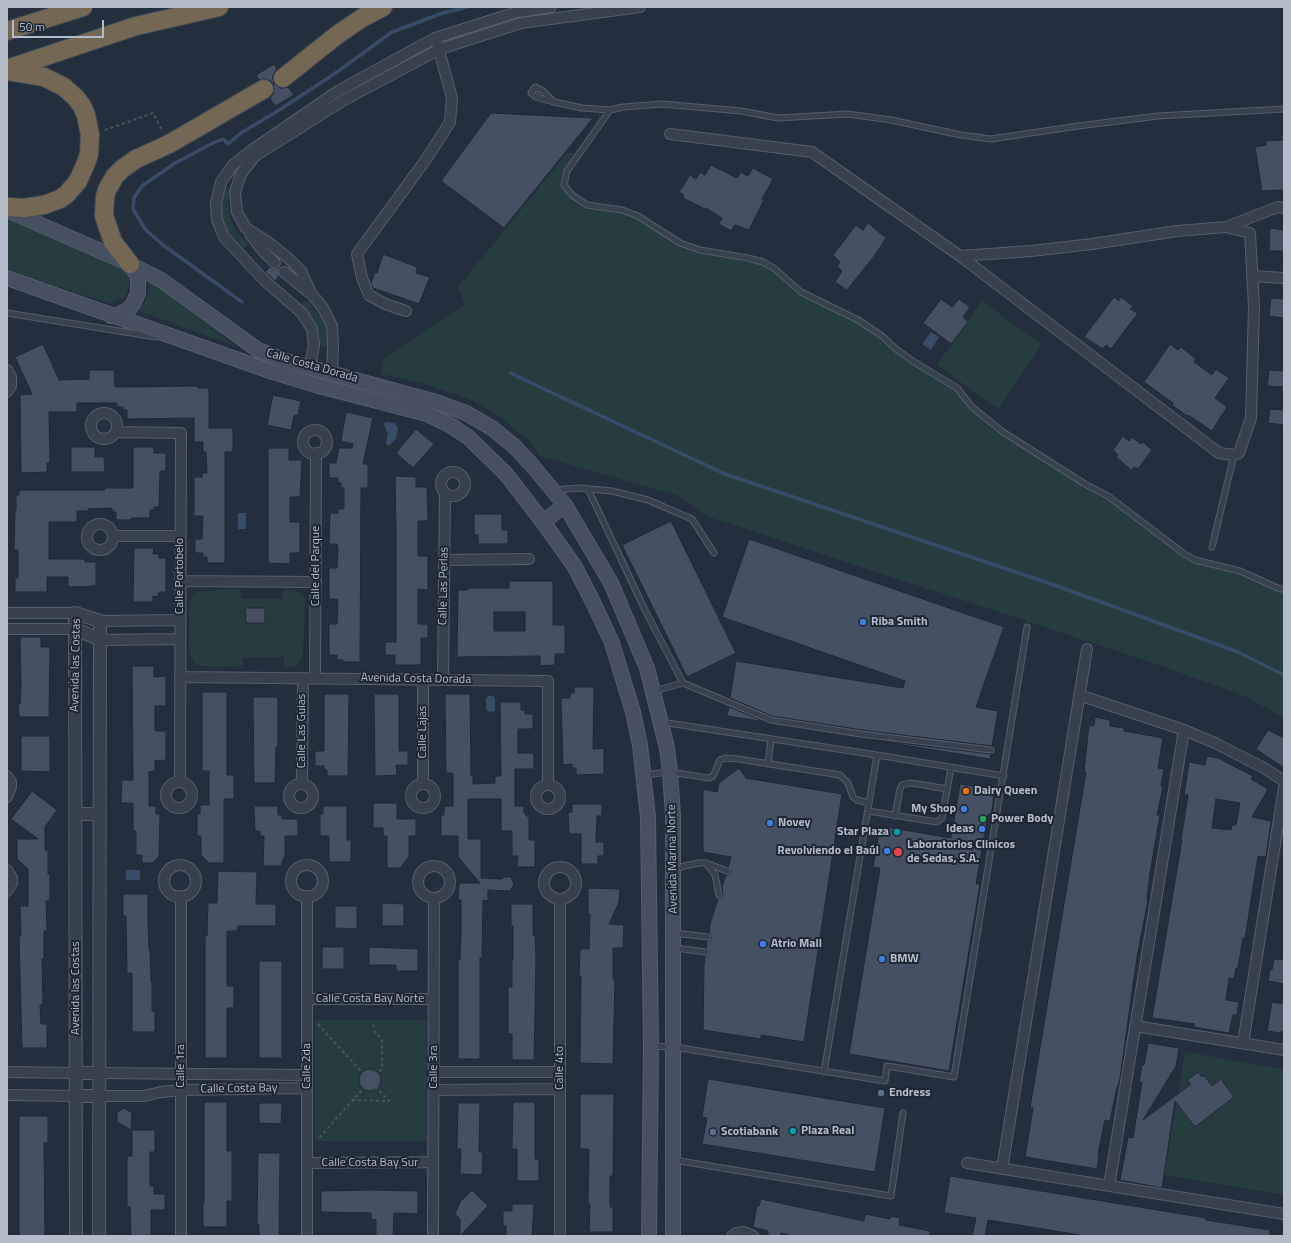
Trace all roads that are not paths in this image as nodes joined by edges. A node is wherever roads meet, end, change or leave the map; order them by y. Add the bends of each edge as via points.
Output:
1 (84, 7) edge
2 (219, 7) edge
3 (383, 7) edge
4 (551, 7) edge
5 (640, 7) edge
6 (7, 31) edge
7 (435, 38) junction
8 (440, 49) junction
9 (7, 70) edge
10 (283, 78) dead end
11 (264, 89) dead end
12 (554, 102) dead end
13 (1284, 109) edge
14 (610, 110) junction
15 (670, 134) dead end
16 (7, 207) edge
17 (1284, 208) edge
18 (7, 210) edge
19 (1226, 227) junction
20 (246, 228) junction
21 (960, 256) junction
22 (275, 262) dead end
23 (130, 264) junction
24 (284, 272) dead end
25 (1252, 276) junction
26 (7, 278) edge
27 (1284, 278) edge
28 (313, 296) junction
29 (406, 311) dead end
30 (7, 313) edge
31 (111, 316) junction
32 (188, 342) junction
33 (310, 367) junction
34 (7, 370) edge
35 (332, 372) junction
36 (7, 392) edge
37 (116, 432) dead end
38 (316, 453) dead end
39 (1234, 455) junction
40 (588, 489) junction
41 (554, 491) junction
42 (445, 493) dead end
43 (566, 505) junction
44 (543, 522) junction
45 (113, 536) dead end
46 (180, 536) junction
47 (1212, 547) dead end
48 (714, 553) dead end
49 (529, 559) dead end
50 (445, 560) junction
51 (180, 581) junction
52 (316, 582) junction
53 (1284, 589) edge
54 (7, 613) edge
55 (75, 613) junction
56 (180, 620) junction
57 (100, 621) junction
58 (1027, 627) dead end
59 (7, 629) edge
60 (75, 629) junction
61 (180, 639) junction
62 (101, 640) junction
63 (1087, 649) dead end
64 (180, 677) junction
65 (302, 678) junction
66 (315, 678) junction
67 (423, 679) junction
68 (443, 680) junction
69 (683, 683) junction
70 (653, 692) junction
71 (1079, 695) junction
72 (661, 722) junction
73 (1184, 730) junction
74 (771, 739) junction
75 (991, 750) dead end
76 (877, 755) junction
77 (768, 764) junction
78 (951, 768) junction
79 (670, 772) junction
80 (644, 775) junction
81 (7, 776) edge
82 (1004, 776) junction
83 (1284, 781) edge
84 (180, 782) dead end
85 (302, 784) dead end
86 (423, 784) dead end
87 (548, 784) dead end
88 (1284, 788) edge
89 (947, 789) junction
90 (7, 797) edge
91 (869, 803) junction
92 (868, 811) junction
93 (75, 814) junction
94 (100, 814) junction
95 (896, 816) junction
96 (706, 864) junction
97 (7, 870) edge
98 (673, 870) junction
99 (727, 870) dead end
100 (7, 891) edge
101 (719, 895) dead end
102 (181, 896) dead end
103 (307, 896) dead end
104 (434, 899) dead end
105 (560, 899) dead end
106 (674, 933) junction
107 (708, 937) dead end
108 (674, 948) junction
109 (706, 952) dead end
110 (307, 999) junction
111 (434, 999) junction
112 (1135, 1026) junction
113 (1243, 1043) junction
114 (651, 1046) junction
115 (674, 1047) junction
116 (1284, 1050) edge
117 (7, 1072) edge
118 (434, 1072) junction
119 (560, 1072) junction
120 (824, 1072) junction
121 (100, 1073) junction
122 (76, 1074) junction
123 (181, 1074) junction
124 (307, 1075) junction
125 (307, 1088) junction
126 (560, 1089) junction
127 (181, 1090) junction
128 (434, 1090) junction
129 (7, 1095) edge
130 (76, 1096) junction
131 (100, 1096) junction
132 (903, 1113) dead end
133 (673, 1160) junction
134 (433, 1162) junction
135 (307, 1163) junction
136 (967, 1163) dead end
137 (1002, 1169) junction
138 (1109, 1186) junction
139 (1284, 1214) edge
140 (76, 1236) edge
141 (100, 1236) edge
142 (181, 1236) edge
143 (307, 1236) edge
144 (433, 1236) edge
145 (560, 1236) edge
146 (649, 1236) edge
147 (673, 1236) edge
148 (732, 1236) edge
149 (754, 1236) edge

1 - 6 highway
2 - 9 highway via 136,26
3 - 10 highway via 337,35
4 - 7 street via 517,12
5 - 8 street via 521,23
7 - 8 street
7 - 33 street via 338,91 247,154 233,165 221,182 216,203 217,220 224,237 264,280 302,313 312,329 314,345
8 - 20 street via 344,100 255,156 241,174 234,192 237,212
8 - 29 street via 452,98 450,122 357,254 369,295
9 - 16 highway via 44,77 64,87 82,106 90,135 86,163 78,181 67,194 44,205
11 - 23 highway via 169,144 136,159 115,176 107,190 104,208 106,223 113,242
12 - 14 lane
13 - 14 lane via 1158,116 992,139 848,114 778,118 741,111 662,104
14 - 53 lane via 567,171 564,184 572,195 587,205 622,210 638,216 680,243 700,250 763,262 801,292 858,320 882,336 914,362 956,388 972,407 1003,432 1108,496 1183,554 1194,560 1240,571
15 - 21 street via 812,152
17 - 19 street via 1278,207
18 - 23 main road, Calle Costa Dorada
19 - 21 street via 1177,231 1039,250
19 - 25 street via 1250,234
20 - 22 street
20 - 28 street via 293,262 301,271
21 - 39 street via 1219,453
23 - 31 main road via 138,281 138,293 128,309
23 - 33 main road, Calle Costa Dorada via 161,280 258,350
24 - 28 street
25 - 27 street
25 - 39 street via 1254,306 1251,418 1239,453
26 - 31 main road, Calle Costa Dorada
28 - 35 street via 324,308 332,326
30 - 32 lane
31 - 32 main road, Calle Costa Dorada
32 - 44 main road, Calle Costa Dorada via 319,386 427,414 450,425 468,437 506,474
33 - 35 main road, Calle Costa Dorada
34 - 36 street via 12,382
35 - 41 main road, Calle Costa Dorada via 466,413 492,428 514,446
37 - 46 street, Calle Portobelo via 181,433
38 - 52 street, Calle del Parque
39 - 47 lane
40 - 41 lane
40 - 48 lane via 612,491 648,500 692,519
40 - 69 lane via 645,610
41 - 43 main road, Calle Costa Dorada
42 - 50 street, Calle Las Perlas
43 - 44 main road
43 - 70 main road, Avenida Marina Norte via 611,583 647,668
44 - 80 main road, Avenida Marina Norte via 575,567 612,643 633,712
45 - 46 street
46 - 51 street, Calle Portobelo
49 - 50 street
50 - 68 street, Calle Las Perlas
51 - 52 street
51 - 56 street, Calle Portobelo
52 - 66 street, Calle del Parque
54 - 55 street
55 - 57 street, Avenida las Costas
55 - 60 street, Avenida las Costas
56 - 57 street
56 - 61 street, Calle Portobelo
57 - 62 street, Avenida las Costas
58 - 82 lane
59 - 60 street
60 - 62 street
60 - 93 street, Avenida las Costas
61 - 62 street
61 - 64 street, Calle Portobelo
62 - 94 street, Avenida las Costas
63 - 71 street
64 - 65 street, Avenida Costa Dorada
64 - 84 street, Calle Portobelo
65 - 66 street, Avenida Costa Dorada
65 - 85 street, Calle Las Guias
66 - 67 street, Avenida Costa Dorada
67 - 68 street, Avenida Costa Dorada
67 - 86 street, Calle Lajas
68 - 87 street, Avenida Costa Dorada via 548,681
69 - 70 lane
69 - 75 lane via 771,720
70 - 72 main road, Avenida Marina Norte
71 - 73 street
71 - 137 street
72 - 74 lane
72 - 79 main road, Avenida Marina Norte
73 - 83 street via 1215,743
73 - 112 street
74 - 76 lane
74 - 77 lane
76 - 78 lane
76 - 91 lane
77 - 79 lane via 724,758 709,778
77 - 91 lane via 840,775 848,783 853,797
78 - 82 lane
78 - 89 lane
79 - 80 lane
79 - 98 main road, Avenida Marina Norte
80 - 114 main road, Avenida Marina Norte via 648,817
81 - 90 street via 11,787
82 - 120 lane via 954,1077 888,1066 885,1081
88 - 113 street
89 - 95 lane via 942,818 937,822
89 - 95 lane via 909,783 902,785
91 - 92 lane
92 - 95 lane
92 - 120 lane
93 - 94 street
93 - 122 street, Avenida las Costas
94 - 121 street, Avenida las Costas
96 - 98 lane via 693,863
96 - 99 lane
96 - 101 lane via 715,875
97 - 100 street via 12,883
98 - 106 main road, Avenida Marina Norte
102 - 123 street, Calle 1ra
103 - 110 street, Calle 2da
104 - 111 street, Calle 3ra
105 - 119 street, Calle 4to
106 - 107 lane
106 - 108 main road, Avenida Marina Norte
108 - 109 lane
108 - 115 main road, Avenida Marina Norte
110 - 111 street, Calle Costa Bay Norte
110 - 124 street, Calle 2da
111 - 118 street, Calle 3ra
112 - 113 street
112 - 138 street
113 - 116 street
114 - 115 lane
114 - 146 main road, Avenida Marina Norte
115 - 120 lane
115 - 133 main road, Avenida Marina Norte
117 - 122 street
118 - 119 street
118 - 128 street, Calle 3ra
119 - 126 street, Calle 4to
121 - 122 street
121 - 123 street, Calle Costa Bay
121 - 131 street, Avenida las Costas
122 - 130 street, Avenida las Costas
123 - 124 street, Calle Costa Bay
123 - 127 street, Calle 1ra
124 - 125 street, Calle 2da
125 - 127 street, Calle Costa Bay
125 - 135 street, Calle 2da
126 - 128 street
126 - 145 street, Calle 4to
127 - 131 street, Calle Costa Bay via 144,1096
127 - 142 street, Calle 1ra
128 - 134 street, Calle 3ra
129 - 130 street
130 - 131 street
130 - 140 street, Avenida las Costas
131 - 141 street, Avenida las Costas
132 - 133 lane via 891,1196
133 - 147 main road, Avenida Marina Norte
134 - 135 street, Calle Costa Bay Sur
134 - 144 street, Calle 3ra
135 - 143 street, Calle 2da
136 - 137 street
137 - 138 street
138 - 139 street
148 - 149 street via 744,1232

